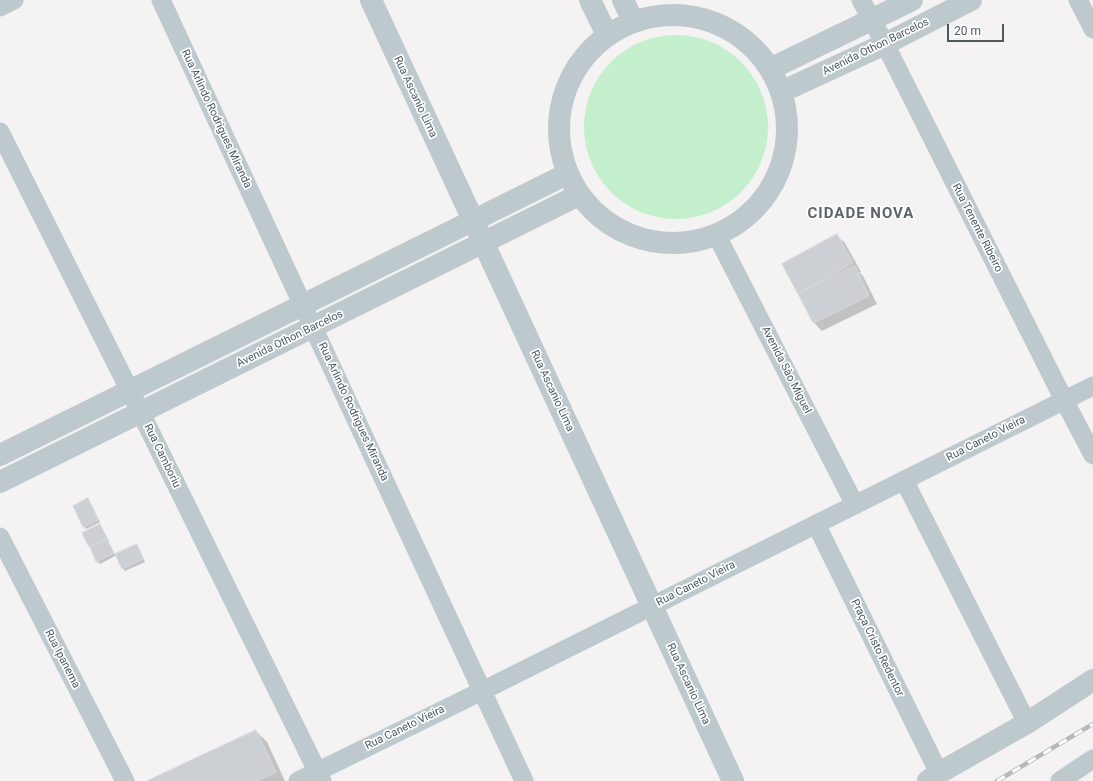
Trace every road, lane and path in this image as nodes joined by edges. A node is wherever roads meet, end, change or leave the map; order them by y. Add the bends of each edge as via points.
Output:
1 (14, 0) edge
2 (161, 0) edge
3 (371, 0) edge
4 (590, 0) edge
5 (623, 0) edge
6 (861, 0) edge
7 (912, 0) edge
8 (971, 0) edge
9 (1078, 0) edge
10 (0, 7) edge
11 (871, 20) junction
12 (633, 21) junction
13 (1093, 29) edge
14 (607, 34) junction
15 (885, 44) junction
16 (770, 69) junction
17 (781, 92) junction
18 (0, 132) edge
19 (567, 174) junction
20 (579, 196) junction
21 (473, 220) junction
22 (717, 236) junction
23 (483, 243) junction
24 (303, 305) junction
25 (313, 327) junction
26 (1093, 386) edge
27 (130, 391) junction
28 (1064, 400) junction
29 (141, 413) junction
30 (0, 455) edge
31 (1093, 456) edge
32 (904, 480) junction
33 (0, 482) edge
34 (855, 505) junction
35 (816, 524) junction
36 (0, 537) edge
37 (652, 606) junction
38 (1093, 680) edge
39 (482, 690) junction
40 (1027, 723) junction
41 (1093, 758) edge
42 (320, 776) edge
43 (934, 777) edge
44 (125, 781) edge
45 (298, 781) edge
46 (524, 781) edge
47 (733, 781) edge
48 (1060, 781) edge

1 - 10 street
2 - 24 street, Rua Arlindo Rodrigues Miranda
3 - 21 street, Rua Ascanio Lima
4 - 14 street
5 - 12 street
6 - 11 street, Rua Tenente Ribeiro
7 - 11 street
8 - 15 street, Avenida Othon Barcelos
9 - 13 street
11 - 15 street, Rua Tenente Ribeiro
11 - 16 street
12 - 14 street
12 - 16 street via 664,14 695,16 725,26 750,45
14 - 19 street via 584,56 567,82 559,112 559,144
15 - 17 street, Avenida Othon Barcelos
15 - 28 street, Rua Tenente Ribeiro
16 - 17 street
17 - 22 street via 788,126 781,167 769,192 747,218
18 - 27 street, Rua Camboriu
19 - 20 street
19 - 21 street
20 - 22 street via 606,223 641,240 680,244
20 - 23 street, Avenida Othon Barcelos
21 - 23 street, Rua Ascanio Lima
21 - 24 street
22 - 34 street, Avenida Sào Miguel
23 - 25 street, Avenida Othon Barcelos
23 - 37 street, Rua Ascanio Lima
24 - 25 street, Rua Arlindo Rodrigues Miranda
24 - 27 street
25 - 29 street, Avenida Othon Barcelos
25 - 39 street, Rua Arlindo Rodrigues Miranda
26 - 28 street, Rua Caneto Vieira
27 - 29 street, Rua Camboriu
27 - 30 street
28 - 31 street, Rua Tenente Ribeiro
28 - 32 street, Rua Caneto Vieira
29 - 33 street, Avenida Othon Barcelos
29 - 42 street, Rua Camboriu
32 - 34 street, Rua Caneto Vieira
32 - 40 street
34 - 35 street, Rua Caneto Vieira
35 - 37 street, Rua Caneto Vieira
35 - 43 street, Praça Cristo Redentor
36 - 44 street, Rua Ipanema
37 - 39 street, Rua Caneto Vieira
37 - 47 street, Rua Ascanio Lima
38 - 40 street
39 - 42 street, Rua Caneto Vieira
39 - 46 street, Rua Arlindo Rodrigues Miranda
40 - 43 street
41 - 48 street
42 - 45 street, Rua Caneto Vieira

